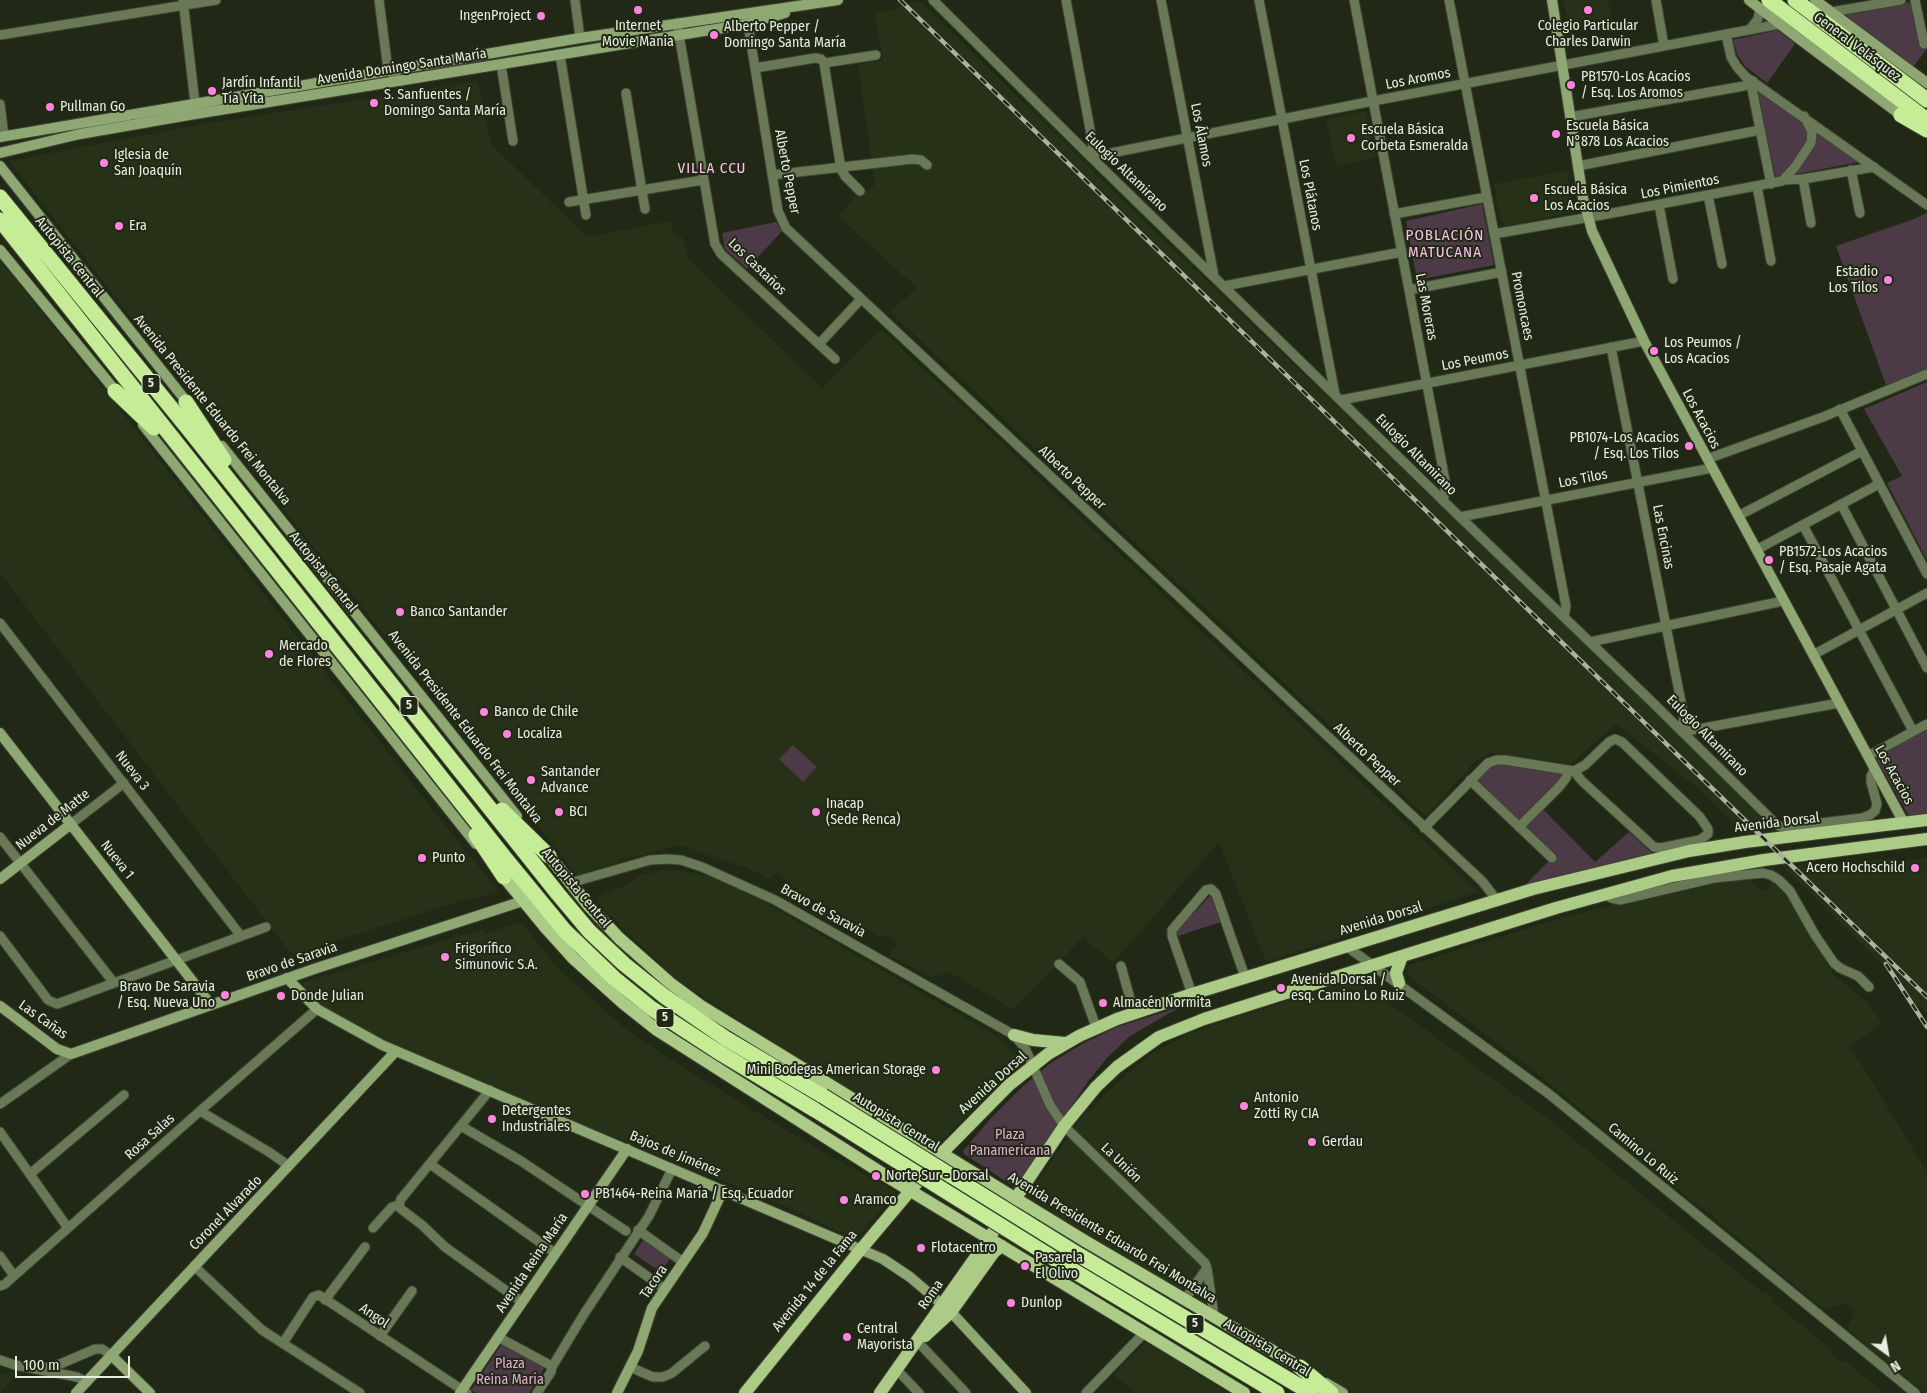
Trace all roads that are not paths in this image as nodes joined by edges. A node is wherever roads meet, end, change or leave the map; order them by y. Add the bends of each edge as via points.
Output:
1 (216, 0) edge
2 (379, 0) edge
3 (575, 0) edge
4 (838, 0) edge
5 (933, 0) edge
6 (1066, 0) edge
7 (1161, 0) edge
8 (1259, 0) edge
9 (1354, 0) edge
10 (1448, 0) edge
11 (1552, 0) edge
12 (1656, 0) edge
13 (1749, 0) edge
14 (1795, 0) edge
15 (1815, 0) edge
16 (1900, 0) edge
17 (1914, 0) edge
18 (183, 3) edge
19 (1764, 4) edge
20 (1849, 4) edge
21 (1830, 12) junction
22 (747, 19) junction
23 (677, 23) junction
24 (1780, 24) junction
25 (1750, 29) junction
26 (1726, 34) junction
27 (0, 35) edge
28 (679, 35) junction
29 (580, 38) junction
30 (1924, 44) dead end
31 (1664, 46) junction
32 (560, 55) junction
33 (876, 56) dead end
34 (824, 63) junction
35 (501, 64) junction
36 (1562, 65) junction
37 (755, 68) junction
38 (388, 70) junction
39 (401, 81) junction
40 (1753, 82) junction
41 (1927, 83) edge
42 (1465, 84) junction
43 (626, 93) dead end
44 (1927, 100) edge
45 (1373, 101) junction
46 (195, 103) junction
47 (0, 104) edge
48 (189, 115) junction
49 (1901, 115) junction
50 (1804, 116) junction
51 (1570, 117) junction
52 (1282, 119) junction
53 (1927, 120) edge
54 (1760, 130) junction
55 (1927, 130) edge
56 (1927, 135) edge
57 (2, 137) edge
58 (1188, 138) junction
59 (513, 141) dead end
60 (0, 153) edge
61 (1091, 157) junction
62 (928, 165) dead end
63 (0, 166) edge
64 (841, 166) junction
65 (1578, 166) junction
66 (1874, 166) junction
67 (1851, 170) junction
68 (772, 175) junction
69 (1803, 179) junction
70 (703, 180) junction
71 (1782, 180) junction
72 (1771, 184) junction
73 (1757, 186) junction
74 (642, 190) junction
75 (860, 191) dead end
76 (1708, 196) junction
77 (0, 197) edge
78 (1487, 197) junction
79 (583, 199) junction
80 (569, 202) dead end
81 (1659, 205) junction
82 (1927, 205) edge
83 (645, 209) dead end
84 (1860, 213) dead end
85 (1394, 214) junction
86 (586, 215) dead end
87 (1587, 218) junction
88 (0, 220) edge
89 (1811, 223) dead end
90 (1494, 234) junction
91 (0, 250) edge
92 (1402, 252) junction
93 (1771, 261) dead end
94 (1722, 264) dead end
95 (1311, 270) junction
96 (1502, 272) junction
97 (1214, 276) junction
98 (1673, 279) dead end
99 (1224, 286) junction
100 (1409, 290) junction
101 (861, 299) junction
102 (1644, 340) junction
103 (819, 344) junction
104 (1611, 347) junction
105 (835, 359) dead end
106 (1520, 365) junction
107 (1927, 374) edge
108 (1427, 383) junction
109 (115, 391) junction
110 (1338, 397) junction
111 (186, 402) junction
112 (1840, 409) junction
113 (1862, 451) junction
114 (1709, 464) junction
115 (196, 468) junction
116 (1638, 482) junction
117 (1879, 484) junction
118 (1546, 500) junction
119 (1443, 501) junction
120 (1841, 504) junction
121 (1738, 516) junction
122 (1460, 518) junction
123 (264, 525) junction
124 (1803, 525) junction
125 (1756, 550) junction
126 (1927, 574) edge
127 (1927, 593) edge
128 (1783, 601) junction
129 (1896, 610) junction
130 (1564, 617) junction
131 (0, 623) edge
132 (1666, 626) junction
133 (1859, 630) junction
134 (3, 635) edge
135 (1590, 642) junction
136 (1813, 655) junction
137 (1927, 668) edge
138 (1838, 704) junction
139 (1927, 724) edge
140 (1913, 731) junction
141 (1682, 732) junction
142 (0, 733) edge
143 (1868, 756) junction
144 (431, 763) junction
145 (457, 767) junction
146 (1875, 769) junction
147 (1571, 771) junction
148 (1470, 780) junction
149 (124, 783) junction
150 (1927, 820) edge
151 (1904, 823) junction
152 (71, 824) junction
153 (1519, 827) junction
154 (1424, 828) junction
155 (0, 837) edge
156 (1921, 840) edge
157 (549, 856) junction
158 (1552, 858) dead end
159 (20, 863) junction
160 (504, 877) junction
161 (0, 879) edge
162 (570, 884) junction
163 (1605, 894) junction
164 (1496, 899) junction
165 (523, 901) junction
166 (266, 927) dead end
167 (0, 936) edge
168 (241, 936) junction
169 (1346, 946) junction
170 (1402, 956) junction
171 (176, 960) junction
172 (1059, 964) dead end
173 (1120, 966) dead end
174 (1374, 966) junction
175 (1245, 977) junction
176 (287, 978) junction
177 (114, 983) junction
178 (1399, 983) junction
179 (1868, 987) dead end
180 (1192, 994) junction
181 (211, 1005) junction
182 (1, 1008) edge
183 (317, 1009) junction
184 (1134, 1013) junction
185 (1096, 1028) junction
186 (1014, 1035) junction
187 (1065, 1043) junction
188 (396, 1052) junction
189 (71, 1054) junction
190 (1033, 1065) junction
191 (490, 1090) junction
192 (124, 1095) dead end
193 (0, 1104) edge
194 (200, 1111) junction
195 (880, 1115) junction
196 (461, 1126) junction
197 (1064, 1126) junction
198 (0, 1132) edge
199 (627, 1149) junction
200 (942, 1153) junction
201 (855, 1155) junction
202 (430, 1164) junction
203 (290, 1166) junction
204 (672, 1169) junction
205 (30, 1174) junction
206 (723, 1190) junction
207 (909, 1190) junction
208 (1015, 1198) junction
209 (589, 1204) junction
210 (399, 1205) junction
211 (68, 1228) junction
212 (373, 1228) dead end
213 (626, 1230) dead end
214 (638, 1230) junction
215 (989, 1238) junction
216 (1002, 1246) junction
217 (364, 1247) dead end
218 (861, 1249) junction
219 (555, 1253) junction
220 (0, 1256) edge
221 (620, 1256) junction
222 (683, 1262) junction
223 (194, 1266) junction
224 (1207, 1268) junction
225 (14, 1276) junction
226 (1, 1286) edge
227 (665, 1289) junction
228 (412, 1291) dead end
229 (1185, 1299) junction
230 (325, 1300) junction
231 (522, 1302) junction
232 (947, 1308) junction
233 (1214, 1316) junction
234 (1144, 1333) junction
235 (380, 1336) junction
236 (498, 1337) junction
237 (917, 1341) junction
238 (283, 1343) junction
239 (705, 1346) dead end
240 (111, 1355) junction
241 (0, 1360) edge
242 (0, 1365) edge
243 (15, 1365) junction
244 (552, 1367) junction
245 (630, 1367) junction
246 (1300, 1368) junction
247 (41, 1369) junction
248 (897, 1370) junction
249 (87, 1382) junction
250 (463, 1392) edge
251 (76, 1393) edge
252 (150, 1393) edge
253 (360, 1393) edge
254 (537, 1393) edge
255 (617, 1393) edge
256 (745, 1393) edge
257 (880, 1393) edge
258 (919, 1393) edge
259 (966, 1393) edge
260 (1026, 1393) edge
261 (1086, 1393) edge
262 (1244, 1393) edge
263 (1277, 1393) edge
264 (1311, 1393) edge
265 (1331, 1393) edge
266 (1343, 1393) edge
267 (1915, 1393) edge

1 - 18 street
2 - 38 street
3 - 29 street
4 - 22 street, Avenida Domingo Santa María
5 - 61 street, Eulogio Altamirano
6 - 61 street via 1093,145
7 - 58 street, Los Álamos
8 - 52 street, Los Plátanos
9 - 45 street, Las Moreras
10 - 42 street, Promoncaes
11 - 36 street, Los Acacios
12 - 31 street
13 - 19 street
14 - 44 highway, General Velásquez
15 - 21 street
16 - 20 street
17 - 30 street
18 - 27 street
18 - 46 street
19 - 24 street
19 - 25 street
19 - 53 highway, General Velásquez
20 - 21 street
21 - 41 street
22 - 23 street, Avenida Domingo Santa María
22 - 28 street, Avenida Domingo Santa María
22 - 37 street, Alberto Pepper
23 - 28 street, Los Castaños
23 - 29 street, Avenida Domingo Santa María
24 - 25 street, Los Aromos
24 - 49 street
25 - 26 street, Los Aromos
26 - 31 street, Los Aromos
26 - 40 street via 1734,62
28 - 32 street, Avenida Domingo Santa María
28 - 70 street, Los Castaños
29 - 38 street, Avenida Domingo Santa María
31 - 36 street, Los Aromos
32 - 35 street, Avenida Domingo Santa María
32 - 79 street
33 - 34 street
34 - 37 street via 815,58
34 - 64 street
35 - 39 street, Avenida Domingo Santa María
35 - 59 street
36 - 42 street, Los Aromos
36 - 51 street, Los Acacios
37 - 68 street, Alberto Pepper
38 - 39 street
38 - 46 street, Avenida Domingo Santa María
39 - 48 street, Avenida Domingo Santa María
40 - 50 street
40 - 51 street
40 - 54 street
42 - 45 street, Los Aromos
42 - 78 street, Promoncaes
43 - 74 street
45 - 52 street, Los Aromos
45 - 85 street, Las Moreras
46 - 48 street
46 - 57 street, Avenida Domingo Santa María
47 - 57 street
48 - 60 street, Avenida Domingo Santa María via 80,134
49 - 55 highway
49 - 56 street
50 - 66 street
50 - 71 street, Los Pimientos via 1812,132 1811,144 1795,168
51 - 65 street, Los Acacios
52 - 58 street, Los Aromos
52 - 95 street, Los Plátanos
54 - 65 street
54 - 72 street
58 - 61 street, Los Aromos
58 - 97 street, Los Álamos
61 - 97 street, Eulogio Altamirano
62 - 64 street via 913,158
63 - 111 street, Avenida Presidente Eduardo Frei Montalva
64 - 68 street
64 - 75 street via 845,176
65 - 87 street, Los Acacios
66 - 67 street, Los Pimientos
66 - 82 street
67 - 69 street, Los Pimientos
67 - 84 street
68 - 101 street, Alberto Pepper via 779,215 786,228
69 - 71 street, Los Pimientos
69 - 89 street
70 - 74 street
70 - 103 street, Los Castaños via 712,234 718,249
71 - 72 street, Los Pimientos
72 - 73 street, Los Pimientos
73 - 76 street, Los Pimientos
73 - 93 street
74 - 79 street
74 - 83 street
76 - 81 street, Los Pimientos
76 - 94 street
77 - 123 highway, Autopista Central / 5
78 - 85 street
78 - 90 street, Promoncaes
79 - 80 street
79 - 86 street
81 - 87 street, Los Pimientos
81 - 98 street
85 - 92 street, Las Moreras
87 - 90 street, Los Pimientos
87 - 102 street, Los Acacios
88 - 115 highway, 5
90 - 96 street, Promoncaes
91 - 109 street
92 - 95 street
92 - 100 street, Las Moreras
95 - 99 street
95 - 110 street, Los Plátanos
96 - 100 street
96 - 106 street, Promoncaes
97 - 99 street, Eulogio Altamirano
99 - 110 street, Eulogio Altamirano
100 - 108 street, Las Moreras
101 - 103 street
101 - 154 street, Alberto Pepper
102 - 104 street, Los Peumos
102 - 114 street, Los Acacios
103 - 105 street, Los Castaños
104 - 106 street, Los Peumos
104 - 116 street, Las Encinas
106 - 108 street, Los Peumos
106 - 118 street, Promoncaes
107 - 112 street, Los Tilos
108 - 110 street, Los Peumos
108 - 119 street, Las Moreras via 1445,480
109 - 115 highway
109 - 160 street
110 - 119 street, Eulogio Altamirano
111 - 123 highway
111 - 157 street, Avenida Presidente Eduardo Frei Montalva
112 - 113 street
112 - 114 street, Los Tilos
113 - 117 street
113 - 121 street
114 - 116 street, Los Tilos
114 - 121 street, Los Acacios
115 - 144 highway, 5
116 - 118 street, Los Tilos
116 - 132 street, Las Encinas
117 - 120 street
117 - 126 street
118 - 122 street, Los Tilos
118 - 130 street, Promoncaes via 1566,606
119 - 122 street, Eulogio Altamirano
120 - 124 street
120 - 129 street
121 - 125 street, Los Acacios
122 - 130 street, Eulogio Altamirano
123 - 145 highway, Autopista Central / 5
124 - 125 street
124 - 133 street
125 - 128 street, Los Acacios
127 - 129 street
128 - 132 street
128 - 136 street, Los Acacios
129 - 133 street
129 - 137 street
130 - 135 street, Eulogio Altamirano
131 - 134 street, Nueva 3
132 - 135 street
132 - 141 street, Las Encinas via 1684,717
133 - 136 street
133 - 140 street
134 - 149 street, Nueva 3
135 - 141 street, Eulogio Altamirano
136 - 138 street, Los Acacios
138 - 141 street
138 - 143 street, Los Acacios
139 - 140 street
140 - 143 street
141 - 146 street, Eulogio Altamirano via 1776,824 1784,827 1870,815 1877,804 1871,782
142 - 152 street, Nueva 1
143 - 146 street, Los Acacios
144 - 160 highway
144 - 263 highway, 5, bridge via 580,946 614,978 671,1022
145 - 157 highway
145 - 264 highway, Autopista Central / 5, bridge via 573,912 624,964 664,996 725,1038
146 - 151 street, Los Acacios
147 - 147 street via 1586,765 1609,742 1615,739 1622,742 1700,817 1708,829 1706,836 1700,840 1654,847
147 - 148 street via 1497,760 1488,763
147 - 153 street via 1560,787
148 - 153 street
148 - 154 street
149 - 152 street, Nueva de Matte
149 - 168 street, Nueva 3
150 - 151 main road, Avenida Dorsal
151 - 156 main road via 1908,832
151 - 164 main road, Avenida Dorsal via 1754,840 1689,851
152 - 159 street, Nueva de Matte
152 - 171 street, Nueva 1
153 - 158 street
154 - 164 street, Alberto Pepper via 1482,881
155 - 159 street
156 - 163 main road via 1726,866
157 - 162 main road, Avenida Presidente Eduardo Frei Montalva
159 - 161 street, Nueva de Matte
159 - 177 street
160 - 165 main road
162 - 186 street, Bravo de Saravia via 650,860 680,860 702,867 775,900
162 - 195 main road, Avenida Presidente Eduardo Frei Montalva via 619,938 670,983
163 - 170 main road
163 - 179 street via 1620,900 1714,878 1771,875 1790,891 1814,936 1834,963 1858,976
164 - 169 main road, Avenida Dorsal
165 - 176 street, Bravo de Saravia
165 - 201 main road via 578,963 638,1016
166 - 168 street
167 - 177 street via 54,1004
168 - 171 street
169 - 174 street, Camino Lo Ruiz
169 - 175 main road, Avenida Dorsal
170 - 174 main road
170 - 178 main road via 1396,973
171 - 177 street
171 - 181 street, Nueva 1
172 - 185 street via 1080,982
173 - 184 street
174 - 178 street, Camino Lo Ruiz
174 - 197 main road via 1204,1019 1159,1037 1117,1066
175 - 180 main road, Avenida Dorsal
175 - 180 street via 1216,894 1211,889 1206,890 1172,930
176 - 181 street, Bravo de Saravia
176 - 183 street, Bajos de Jiménez
178 - 267 street, Camino Lo Ruiz via 1550,1094
180 - 184 main road, Avenida Dorsal
181 - 189 street, Bravo de Saravia
182 - 189 street, Las Cañas via 57,1049
183 - 188 street, Bajos de Jiménez
183 - 194 street, Rosa Salas
184 - 185 main road, Avenida Dorsal
185 - 187 main road, Avenida Dorsal
186 - 187 main road
186 - 190 street, Bravo de Saravia
187 - 190 main road, Avenida Dorsal
188 - 191 street, Bajos de Jiménez
188 - 203 street, Coronel Alvarado
189 - 193 street
190 - 197 street, La Unión via 1050,1105
190 - 200 main road, Avenida Dorsal via 993,1099
191 - 196 street
191 - 199 street, Bajos de Jiménez
192 - 205 street
194 - 203 street
194 - 211 street, Rosa Salas
195 - 200 main road, Avenida Presidente Eduardo Frei Montalva
195 - 201 main road via 863,1121 856,1131 852,1142
196 - 202 street
196 - 209 street
197 - 208 main road
197 - 224 street, La Unión
198 - 205 street
199 - 204 street, Bajos de Jiménez
199 - 209 street, Avenida Reina María
200 - 207 main road, Avenida Dorsal
200 - 208 main road, Avenida Presidente Eduardo Frei Montalva
201 - 207 main road
202 - 210 street
202 - 219 street
203 - 223 street, Coronel Alvarado
204 - 206 street, Bajos de Jiménez
204 - 214 street via 656,1203
205 - 211 street
206 - 218 street, Bajos de Jiménez
206 - 222 street, Tacora via 706,1227
207 - 215 main road
207 - 218 main road, Avenida 14 de la Fama
208 - 215 main road
208 - 229 main road, Avenida Presidente Eduardo Frei Montalva
209 - 213 street
209 - 219 street, Avenida Reina María
210 - 212 street
210 - 231 street via 445,1248
211 - 225 street, Rosa Salas
214 - 221 street
214 - 222 street
215 - 216 main road
215 - 232 main road, Roma
216 - 232 main road
216 - 234 main road
217 - 230 street
218 - 232 street, Bajos de Jiménez via 897,1267
218 - 256 main road, Avenida 14 de la Fama
219 - 231 street, Avenida Reina María
220 - 225 street
221 - 227 street
221 - 244 street
222 - 227 street, Tacora
223 - 238 street via 252,1322
223 - 240 street, Coronel Alvarado
224 - 229 street
224 - 233 street
225 - 226 street, Rosa Salas
227 - 245 street, Tacora via 649,1315
228 - 235 street
229 - 233 main road, Avenida Presidente Eduardo Frei Montalva
230 - 235 street, Angol
230 - 238 street via 315,1296
231 - 236 street, Avenida Reina María
232 - 237 main road, Roma
232 - 260 street, Bajos de Jiménez
233 - 246 main road, Avenida Presidente Eduardo Frei Montalva
234 - 261 street
234 - 262 main road
235 - 250 street, Angol
236 - 244 street
236 - 250 street, Avenida Reina María
237 - 248 main road, Roma
237 - 259 street
238 - 253 street
239 - 245 street via 663,1378
240 - 247 street via 95,1349
240 - 249 street, Coronel Alvarado
240 - 252 street
241 - 243 street
242 - 243 street
243 - 247 street
244 - 254 street
245 - 255 street, Tacora
246 - 265 highway
246 - 266 street, Avenida Presidente Eduardo Frei Montalva
247 - 249 street
248 - 257 main road, Roma
248 - 258 street
249 - 251 street, Coronel Alvarado

